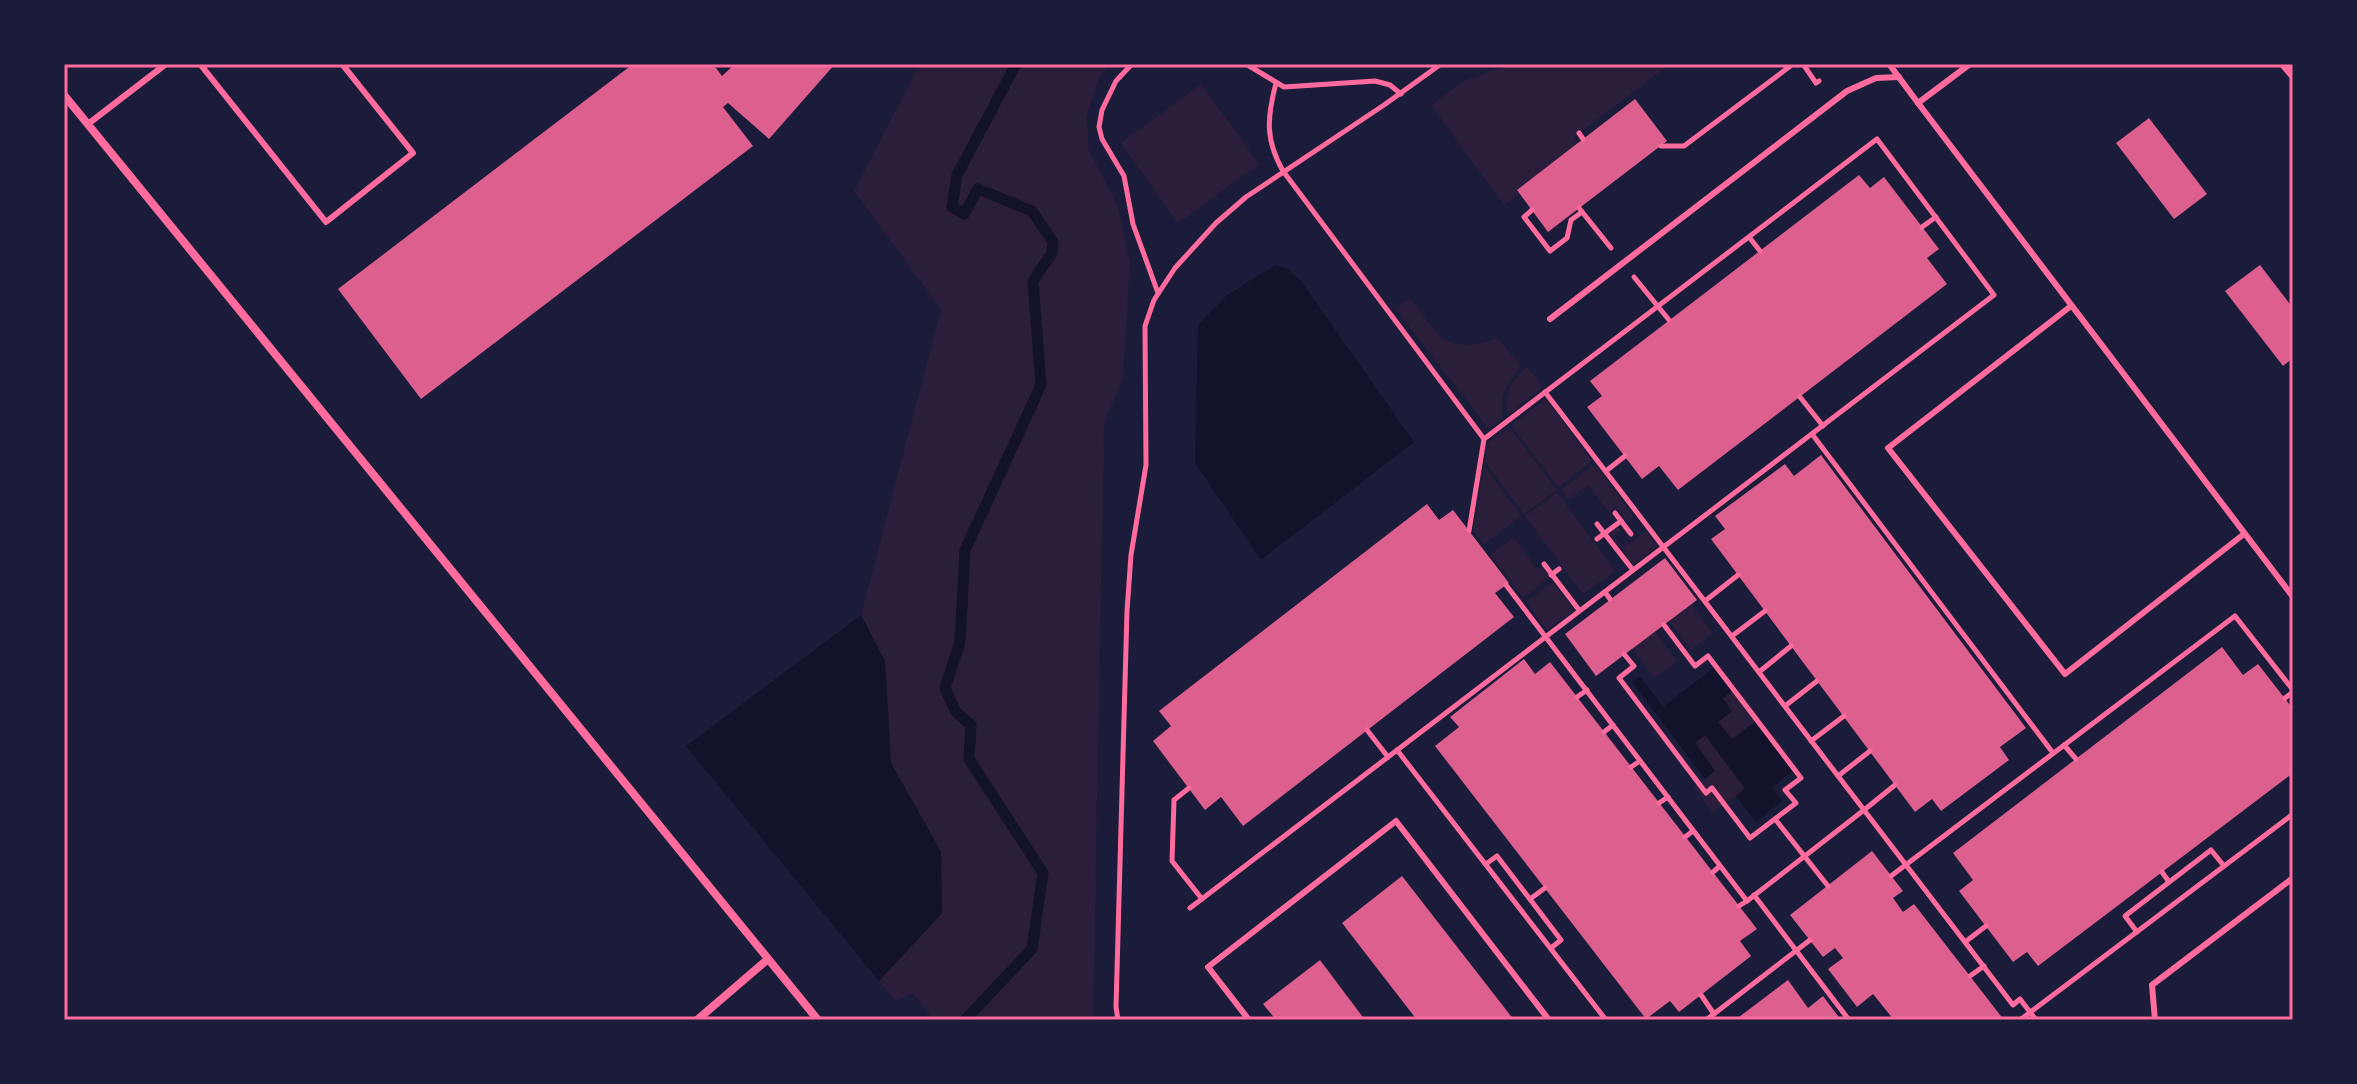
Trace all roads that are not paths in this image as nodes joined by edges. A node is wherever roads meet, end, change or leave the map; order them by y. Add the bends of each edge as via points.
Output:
1 (166, 64) edge
2 (200, 64) edge
3 (342, 64) edge
4 (1889, 64) edge
5 (1970, 64) edge
6 (2283, 64) edge
7 (2293, 76) edge
8 (1899, 77) junction
9 (64, 95) edge
10 (1918, 103) junction
11 (88, 124) junction
12 (2071, 306) junction
13 (1550, 319) dead end
14 (2244, 534) junction
15 (2293, 597) edge
16 (2293, 878) edge
17 (768, 959) junction
18 (697, 1020) edge
19 (818, 1020) edge
20 (1249, 1020) edge
21 (1549, 1020) edge
22 (2155, 1020) edge

1 - 11 lane
2 - 3 lane via 326,222 413,153
4 - 8 lane
5 - 10 lane
6 - 7 street
8 - 10 lane
8 - 13 lane via 1876,78 1847,91
9 - 11 street
10 - 12 lane
11 - 17 street
12 - 14 lane
12 - 14 lane via 1888,448 2065,674
14 - 15 lane
16 - 22 lane via 2152,985
17 - 18 street
17 - 19 street
20 - 21 lane via 1208,967 1396,821

